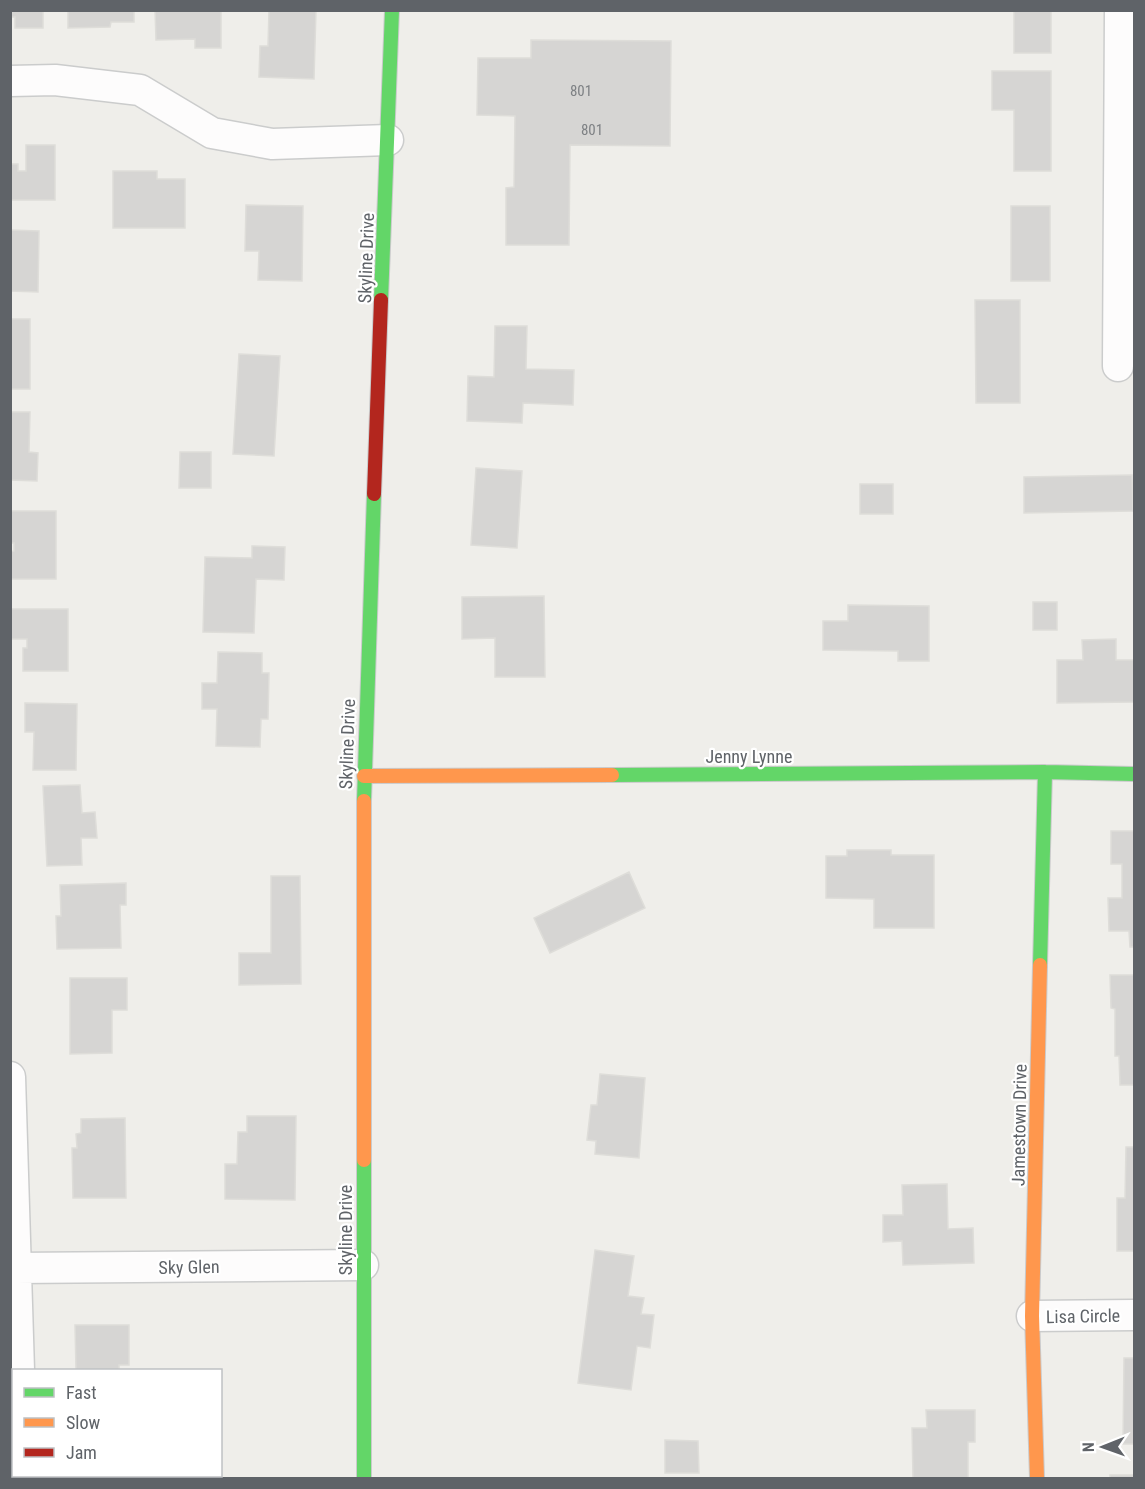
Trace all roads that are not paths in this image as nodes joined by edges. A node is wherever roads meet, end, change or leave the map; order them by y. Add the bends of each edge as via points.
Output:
1 (392, 10) edge
2 (1120, 10) edge
3 (10, 81) edge
4 (388, 140) junction
5 (1118, 366) dead end
6 (1045, 772) junction
7 (1134, 774) edge
8 (364, 776) junction
9 (10, 1077) edge
10 (363, 1265) junction
11 (16, 1268) junction
12 (1134, 1315) edge
13 (1032, 1316) junction
14 (19, 1369) edge
15 (364, 1479) edge
16 (1036, 1479) edge

1 - 4 street, Skyline Drive
2 - 5 street
3 - 4 street via 55,80 140,90 212,133 272,144
4 - 8 street, Skyline Drive
6 - 7 street, Jenny Lynne
6 - 8 street, Jenny Lynne
6 - 13 street, Jamestown Drive
8 - 10 street, Skyline Drive
9 - 11 street
10 - 11 street, Sky Glen
10 - 15 street, Skyline Drive
11 - 14 street
12 - 13 street, Lisa Circle
13 - 16 street, Jamestown Drive

